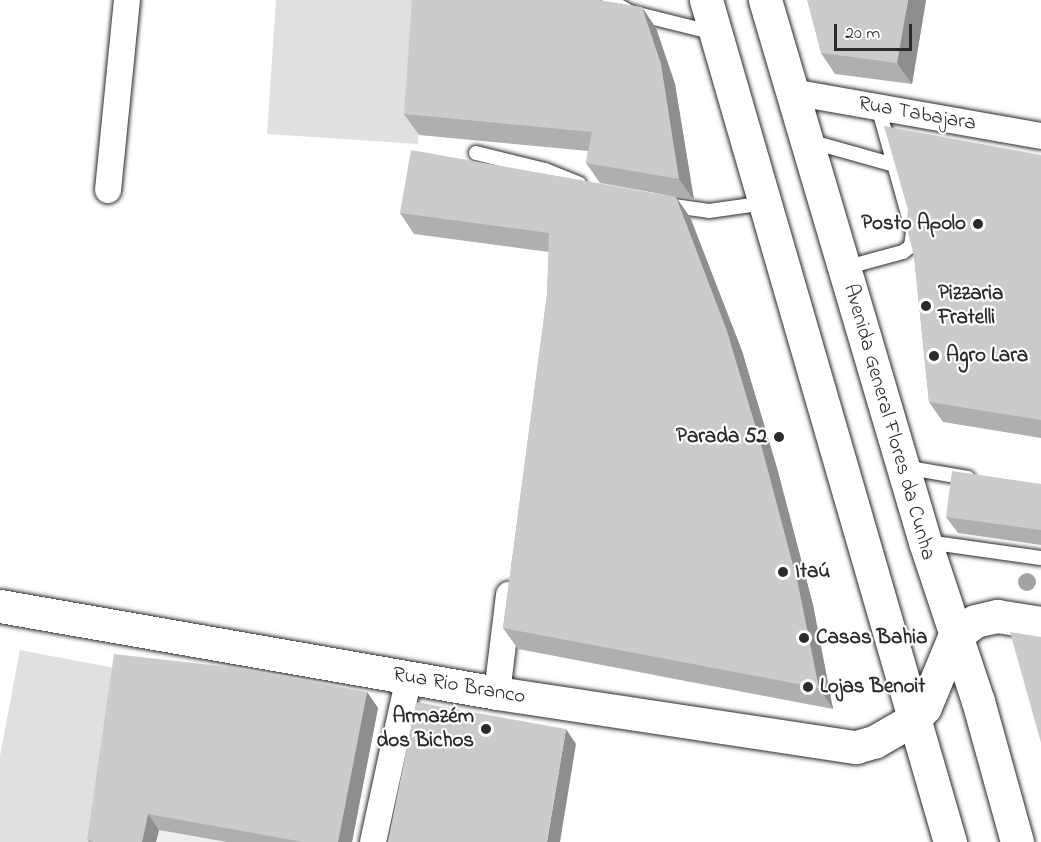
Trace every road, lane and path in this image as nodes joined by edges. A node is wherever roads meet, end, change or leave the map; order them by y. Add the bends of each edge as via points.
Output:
1 (127, 0) edge
2 (609, 0) edge
3 (705, 0) edge
4 (765, 0) edge
5 (716, 33) junction
6 (792, 92) junction
7 (878, 107) junction
8 (1041, 136) edge
9 (807, 141) junction
10 (476, 153) dead end
11 (891, 164) junction
12 (590, 189) edge
13 (108, 190) dead end
14 (651, 202) edge
15 (766, 203) junction
16 (844, 268) junction
17 (902, 466) junction
18 (983, 481) edge
19 (925, 542) junction
20 (1041, 558) edge
21 (512, 575) edge
22 (0, 606) edge
23 (1041, 623) edge
24 (954, 637) junction
25 (409, 677) junction
26 (497, 693) junction
27 (914, 719) junction
28 (373, 842) edge
29 (950, 842) edge
30 (1017, 842) edge

1 - 13 street
2 - 5 lane via 630,12
3 - 5 main road
4 - 6 main road, Avenida General Flores da Cunha
5 - 15 main road
6 - 7 street, Rua Tabajara
6 - 9 main road, Avenida General Flores da Cunha
7 - 8 street, Rua Tabajara
7 - 11 lane
9 - 11 lane
9 - 16 main road, Avenida General Flores da Cunha
10 - 12 lane via 559,174
11 - 16 lane via 913,232 911,246 903,252
14 - 15 lane via 709,211
15 - 27 main road
16 - 17 main road, Avenida General Flores da Cunha
17 - 18 lane
17 - 19 main road, Avenida General Flores da Cunha
19 - 20 lane
19 - 24 main road, Avenida General Flores da Cunha
21 - 26 street
22 - 25 main road, Rua Rio Branco
23 - 24 main road via 997,616 975,621
24 - 27 main road via 925,706
24 - 30 main road, Avenida General Flores da Cunha via 978,701
25 - 26 main road, Rua Rio Branco
25 - 28 street
26 - 27 main road, Rua Rio Branco via 856,747 874,742
27 - 29 main road

